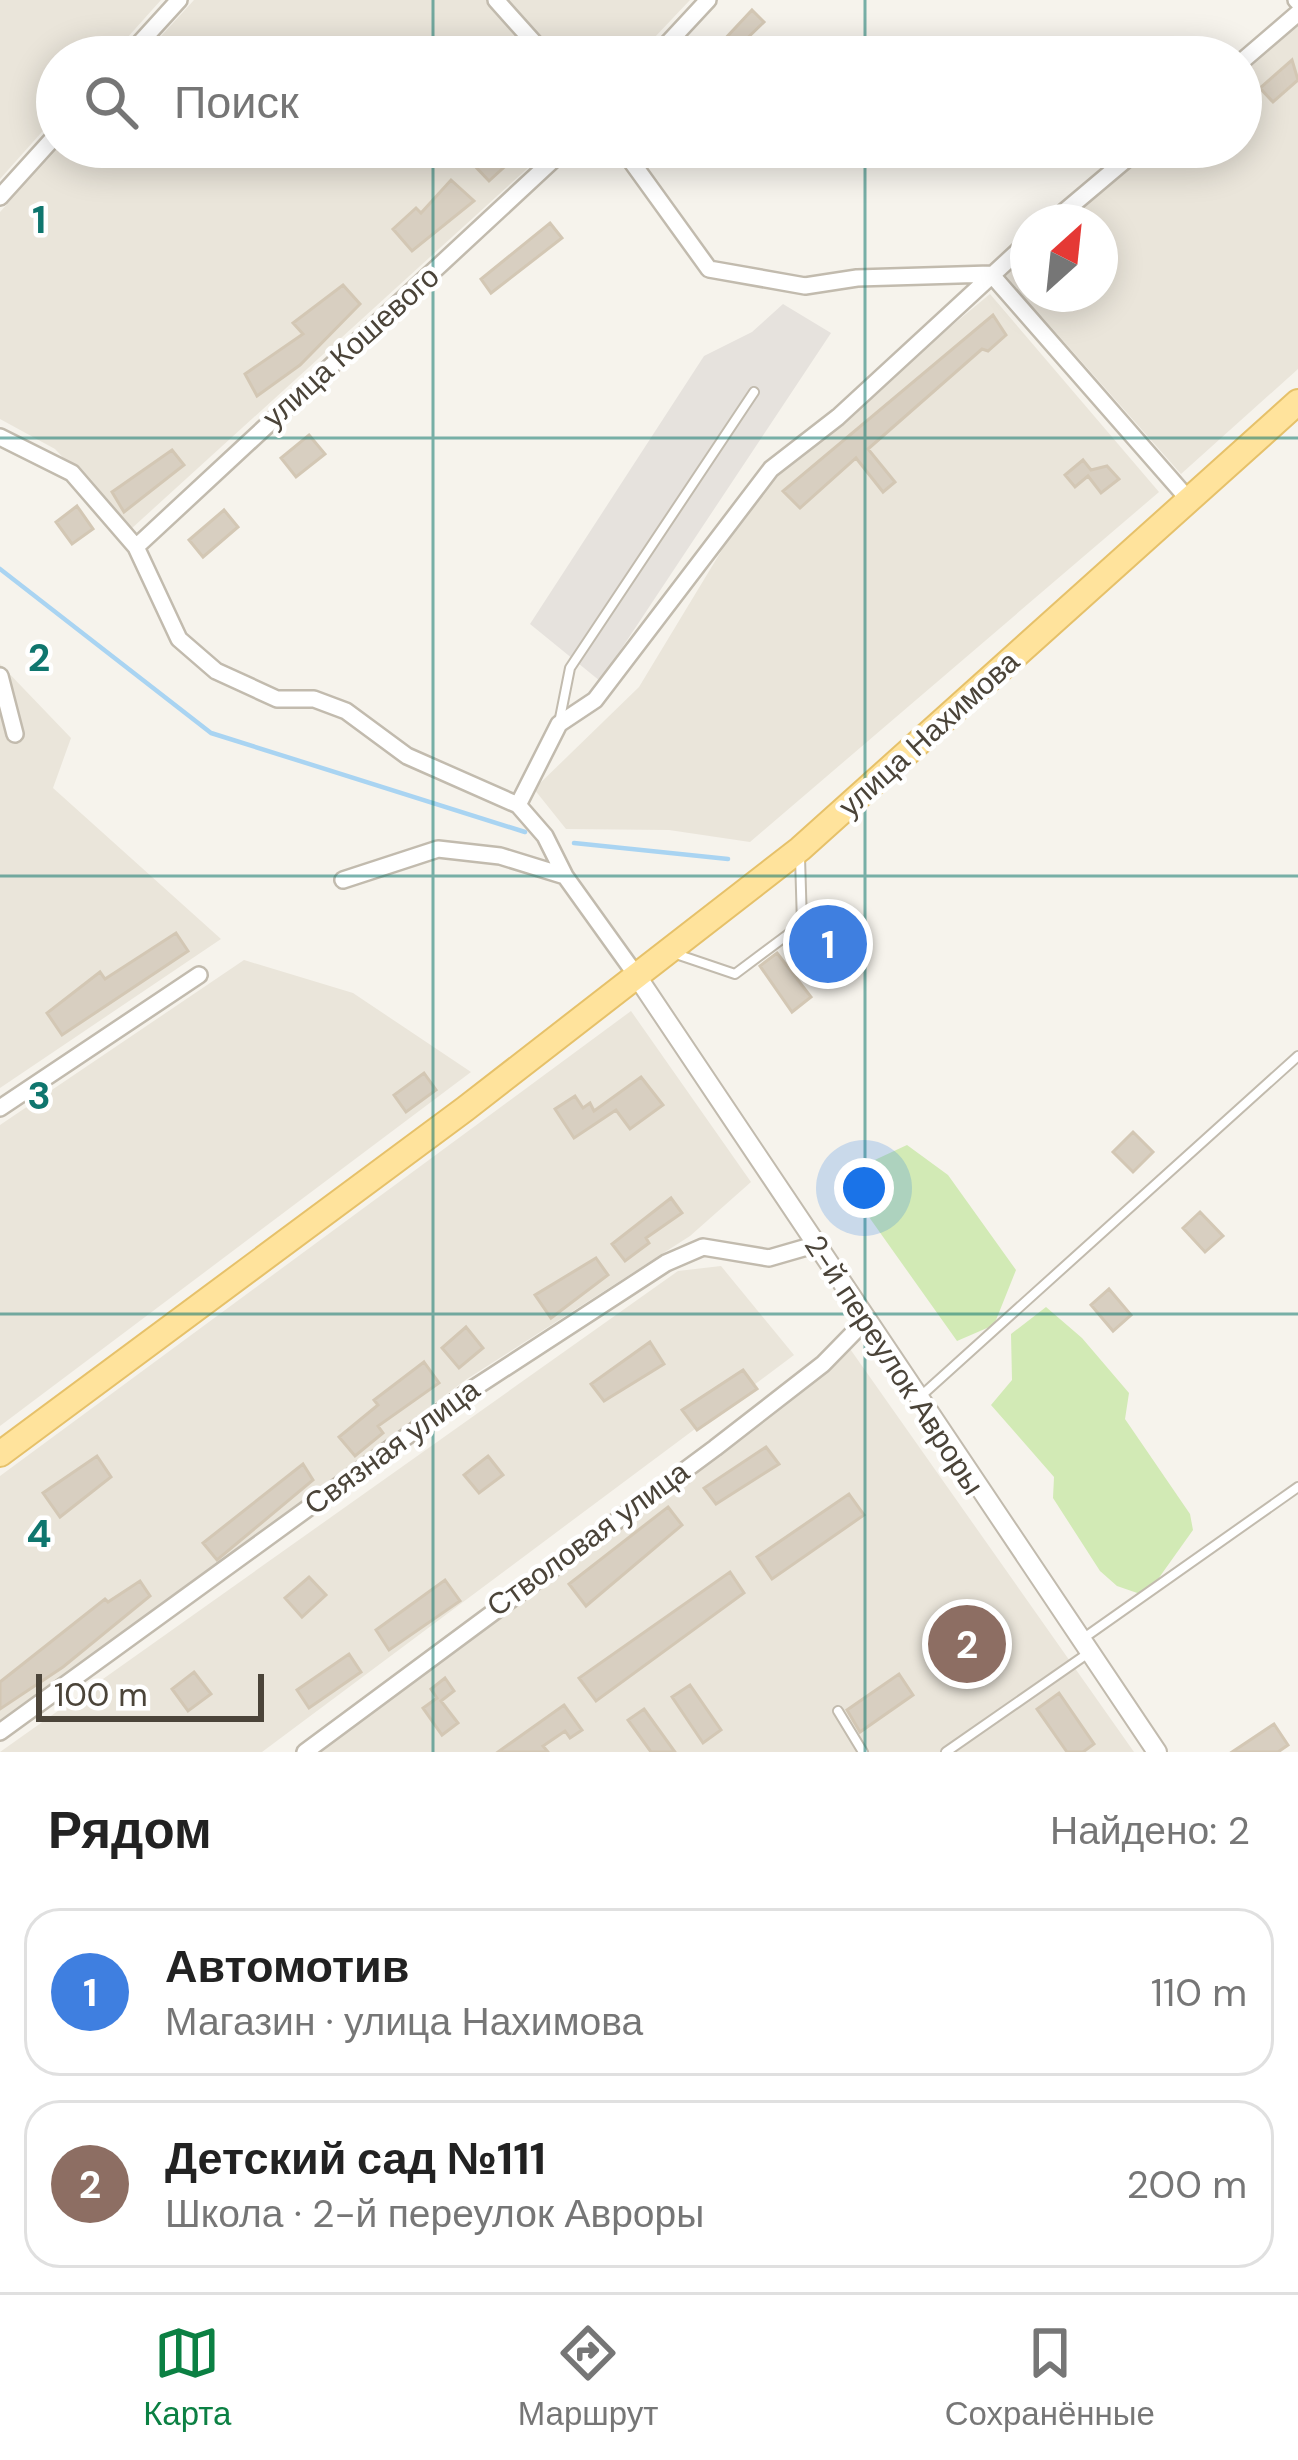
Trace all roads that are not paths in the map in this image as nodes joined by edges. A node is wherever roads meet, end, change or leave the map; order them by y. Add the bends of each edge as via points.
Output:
1 (179, 0) edge
2 (496, 0) edge
3 (709, 0) edge
4 (1298, 14) edge
5 (147, 36) edge
6 (528, 36) edge
7 (675, 36) edge
8 (1262, 44) edge
9 (36, 157) edge
10 (544, 168) edge
11 (636, 168) edge
12 (1116, 168) edge
13 (0, 197) edge
14 (1073, 204) edge
15 (1010, 258) edge
16 (991, 274) junction
17 (754, 392) dead end
18 (1298, 402) edge
19 (0, 437) edge
20 (1190, 500) junction
21 (136, 548) junction
22 (0, 676) edge
23 (559, 724) junction
24 (15, 734) dead end
25 (518, 805) junction
26 (800, 849) junction
27 (565, 876) junction
28 (344, 880) dead end
29 (668, 951) junction
30 (200, 975) dead end
31 (636, 975) junction
32 (1298, 1056) edge
33 (0, 1108) edge
34 (814, 1246) junction
35 (866, 1320) junction
36 (917, 1400) junction
37 (0, 1454) edge
38 (1298, 1487) edge
39 (1084, 1647) junction
40 (838, 1711) dead end
41 (0, 1732) edge
42 (305, 1752) edge
43 (863, 1752) edge
44 (946, 1752) edge
45 (1157, 1752) edge

1 - 5 street
2 - 6 street
3 - 7 street
4 - 8 street
9 - 13 street
10 - 21 street, улица Кошевого
11 - 16 street via 709,269 806,286
12 - 14 street
15 - 16 street
16 - 20 street
16 - 23 street via 771,469 596,700
17 - 23 lane via 570,668
18 - 20 main road, улица Нахимова
19 - 21 street via 72,473
20 - 26 main road, улица Нахимова
21 - 25 street via 179,639 216,671 277,699 314,699 346,711 406,756
22 - 24 street
23 - 25 street
25 - 27 street
26 - 29 main road, улица Нахимова
26 - 29 lane via 802,924 734,974
27 - 28 street via 500,856 437,849
27 - 31 street
29 - 31 main road, улица Нахимова
30 - 33 street
31 - 34 street, 2-й переулок Авроры
31 - 37 main road, улица Нахимова
32 - 36 lane
34 - 35 street, 2-й переулок Авроры
34 - 41 street, Связная улица via 770,1258 703,1246 666,1263 465,1394
35 - 36 street, 2-й переулок Авроры
35 - 42 street, Стволовая улица via 715,1448
36 - 39 street, 2-й переулок Авроры
38 - 39 lane
39 - 44 lane
39 - 45 street, 2-й переулок Авроры
40 - 43 lane

